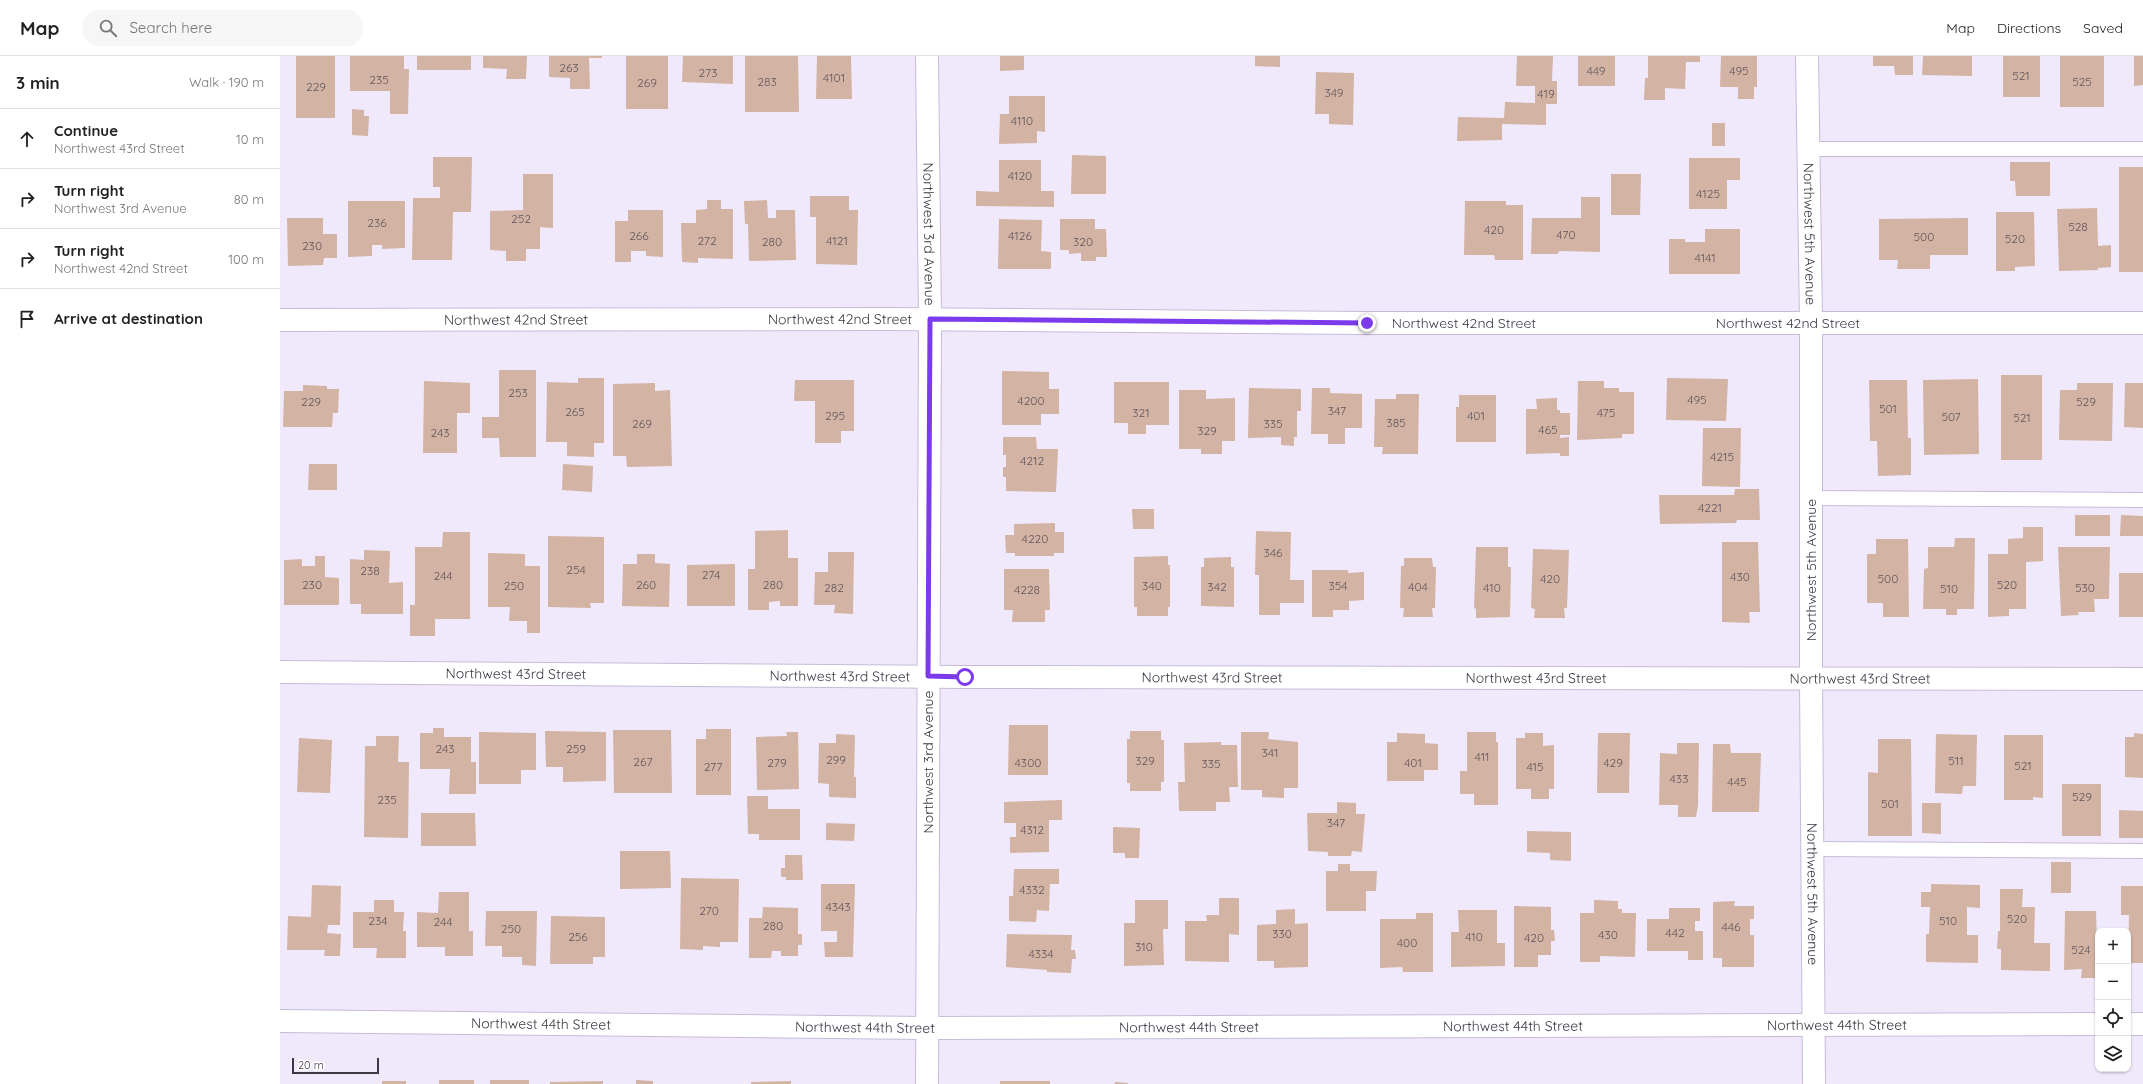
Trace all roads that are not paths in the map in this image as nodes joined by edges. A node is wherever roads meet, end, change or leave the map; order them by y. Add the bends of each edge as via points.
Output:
1 (927, 56) edge
2 (1806, 56) edge
3 (1808, 149) junction
4 (2143, 149) edge
5 (930, 319) junction
6 (280, 320) edge
7 (1811, 322) junction
8 (2143, 323) edge
9 (1811, 498) junction
10 (2143, 500) edge
11 (280, 672) edge
12 (928, 676) junction
13 (1811, 678) junction
14 (2143, 679) edge
15 (1813, 849) junction
16 (2143, 851) edge
17 (280, 1021) edge
18 (2095, 1024) edge
19 (2131, 1024) edge
20 (2143, 1024) edge
21 (1815, 1025) junction
22 (926, 1028) junction
23 (927, 1084) edge
24 (1814, 1084) edge

1 - 5 street, Northwest 3rd Avenue
2 - 3 street, Northwest 5th Avenue
3 - 4 lane
3 - 7 street, Northwest 5th Avenue
5 - 6 street, Northwest 42nd Street
5 - 7 street, Northwest 42nd Street via 1367,323
5 - 12 street, Northwest 3rd Avenue
7 - 8 street, Northwest 42nd Street
7 - 9 street, Northwest 5th Avenue
9 - 10 lane
9 - 13 street, Northwest 5th Avenue
11 - 12 street, Northwest 43rd Street
12 - 13 street, Northwest 43rd Street
12 - 22 street, Northwest 3rd Avenue
13 - 14 street, Northwest 43rd Street
13 - 15 street, Northwest 5th Avenue
15 - 16 lane
15 - 21 street, Northwest 5th Avenue
17 - 22 street, Northwest 44th Street
18 - 21 street, Northwest 44th Street
19 - 20 street
21 - 22 street, Northwest 44th Street
21 - 24 street, Northwest 5th Avenue
22 - 23 street, Northwest 3rd Avenue

